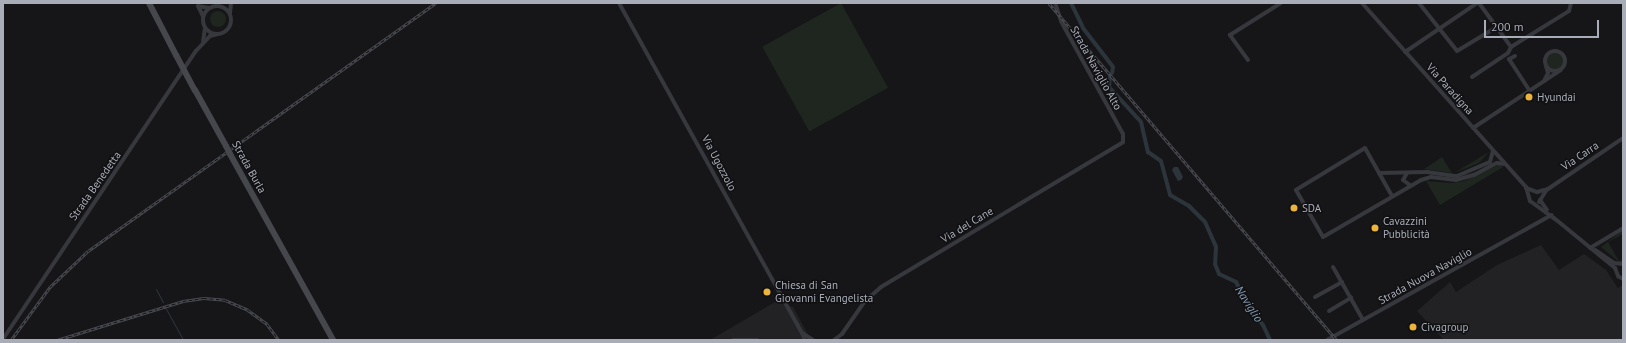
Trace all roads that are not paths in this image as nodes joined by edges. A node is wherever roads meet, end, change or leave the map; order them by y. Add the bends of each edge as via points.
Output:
1 (149, 3) edge
2 (194, 3) edge
3 (226, 3) edge
4 (231, 3) edge
5 (619, 3) edge
6 (1055, 3) edge
7 (1281, 3) edge
8 (1362, 3) edge
9 (1419, 3) edge
10 (1478, 3) edge
11 (198, 6) junction
12 (219, 6) junction
13 (1572, 6) edge
14 (209, 8) junction
15 (230, 13) junction
16 (203, 17) junction
17 (205, 27) junction
18 (1497, 27) junction
19 (1438, 30) junction
20 (218, 34) junction
21 (203, 44) junction
22 (1511, 47) junction
23 (1405, 52) junction
24 (1515, 56) dead end
25 (1248, 60) dead end
26 (1546, 66) junction
27 (1561, 70) junction
28 (1472, 77) dead end
29 (1544, 81) junction
30 (1529, 90) junction
31 (1473, 128) junction
32 (1623, 138) edge
33 (1124, 140) joint
34 (1492, 149) junction
35 (1505, 164) junction
36 (1379, 173) junction
37 (1408, 173) junction
38 (1410, 185) junction
39 (1526, 187) junction
40 (1548, 189) junction
41 (1535, 192) junction
42 (1392, 196) junction
43 (1530, 196) junction
44 (1541, 200) junction
45 (1536, 204) junction
46 (1545, 210) junction
47 (1551, 215) junction
48 (1532, 227) junction
49 (1623, 228) edge
50 (1591, 248) junction
51 (1622, 265) edge
52 (1333, 267) dead end
53 (1616, 272) junction
54 (1623, 279) edge
55 (1342, 282) junction
56 (1315, 296) dead end
57 (1351, 298) junction
58 (1329, 311) dead end
59 (1363, 320) junction
60 (802, 333) junction
61 (3, 339) edge
62 (333, 340) edge
63 (733, 340) edge
64 (757, 340) edge
65 (805, 340) edge
66 (813, 340) edge
67 (817, 340) edge
68 (834, 340) edge
69 (1327, 340) edge

1 - 62 main road, Strada Burla, bridge
2 - 11 street
3 - 12 street
4 - 15 street, Strada Benedetta
5 - 60 street, Via Ugozzolo
6 - 33 street, Strada Naviglio Alto via 1060,21
7 - 25 street via 1230,35
8 - 23 street, Via Paradigna
9 - 19 street
10 - 18 street
10 - 19 street
11 - 14 street
11 - 16 street, Strada Benedetta
12 - 14 street
12 - 15 street
13 - 22 street via 1541,31
14 - 16 street
15 - 20 street, Strada Benedetta via 230,26
16 - 17 street, Strada Benedetta
17 - 20 street via 210,32
17 - 21 street, Strada Benedetta
18 - 19 street via 1456,51
18 - 22 street
19 - 23 street
20 - 21 street, Strada Benedetta via 210,36
21 - 61 street, Strada Benedetta
22 - 28 street via 1508,53
23 - 31 street, Via Paradigna
24 - 30 street via 1509,59
26 - 27 street via 1553,71
26 - 27 street via 1547,55 1558,51 1566,59
26 - 29 street via 1548,72
27 - 29 street
29 - 30 street
30 - 31 street
31 - 34 street, Via Paradigna
32 - 40 street, Via Carra
33 - 68 street, Via del Cane via 881,287 865,301 842,334
34 - 35 street, Via Paradigna
34 - 37 street via 1494,156 1490,162 1462,175
35 - 38 street via 1497,163 1474,175 1456,180 1431,177
35 - 39 street, Via Paradigna
36 - 37 street
36 - 42 street
36 - 42 street via 1365,148 1296,190 1323,237
37 - 38 street via 1403,180
38 - 42 street
39 - 41 street
39 - 43 street
40 - 41 street, Via Carra
40 - 44 street, Via Carra
41 - 43 street
41 - 44 street
43 - 45 street via 1530,201
44 - 45 street
44 - 47 street
45 - 46 street
46 - 47 street
46 - 48 street, Strada Nuova Naviglio via 1543,219
47 - 48 street, Strada Nuova Naviglio
47 - 50 street
48 - 59 street, Strada Nuova Naviglio
49 - 50 street
50 - 51 street via 1614,263
50 - 53 street via 1615,268
51 - 53 street
52 - 55 street
53 - 54 street
55 - 56 street
55 - 57 street
57 - 58 street
57 - 59 street
59 - 69 street, Strada Nuova Naviglio
60 - 65 street, Via Ugozzolo
60 - 66 street, Via Ugozzolo
63 - 64 street
66 - 67 street, Via Ugozzolo

